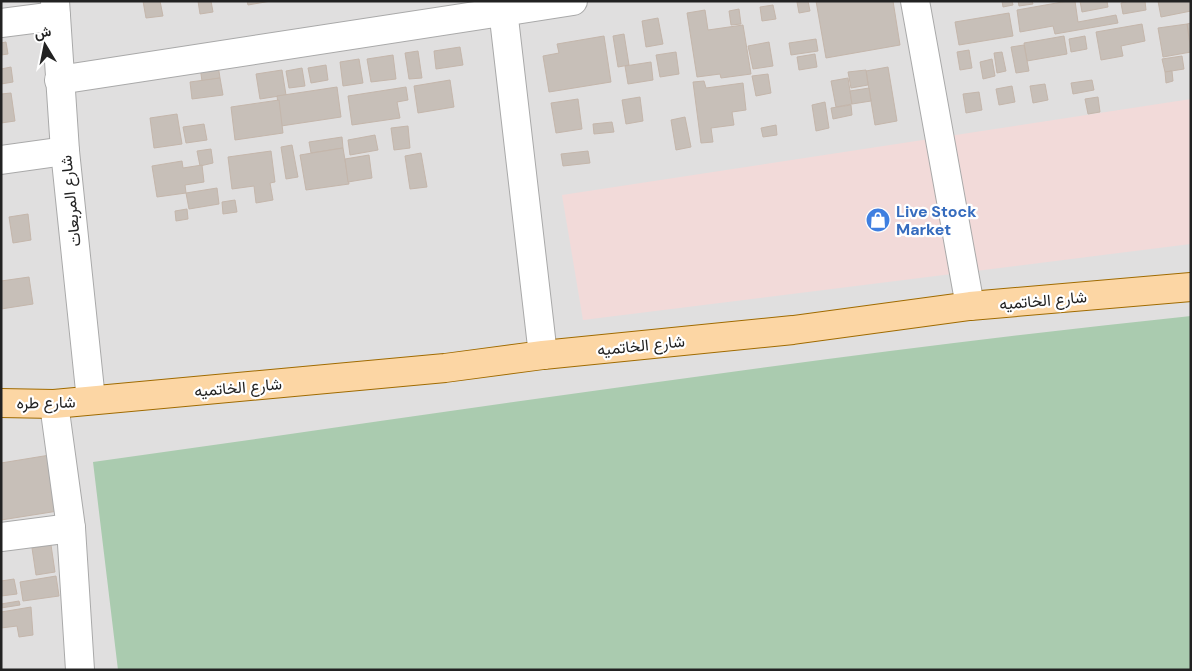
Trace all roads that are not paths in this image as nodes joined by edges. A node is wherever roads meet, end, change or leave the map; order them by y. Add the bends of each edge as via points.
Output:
1 (573, 1) edge
2 (915, 1) edge
3 (502, 6) edge
4 (55, 8) edge
5 (1, 23) edge
6 (59, 80) junction
7 (65, 151) junction
8 (1, 160) edge
9 (1191, 287) edge
10 (970, 306) junction
11 (544, 355) junction
12 (91, 400) junction
13 (1, 403) edge
14 (54, 404) junction
15 (71, 528) junction
16 (1, 537) edge
17 (80, 670) edge

1 - 3 street
2 - 10 street
3 - 6 street
3 - 11 street
4 - 5 street
4 - 6 street, شارع المربعات
6 - 7 street, شارع المربعات
7 - 8 street
7 - 12 street, شارع المربعات
9 - 10 main road, شارع الخاتميه
10 - 11 main road, شارع الخاتميه via 793,330
11 - 12 main road, شارع الخاتميه via 445,368
12 - 14 main road, شارع طره
13 - 14 main road, شارع طره
14 - 15 street
15 - 16 street
15 - 17 street

